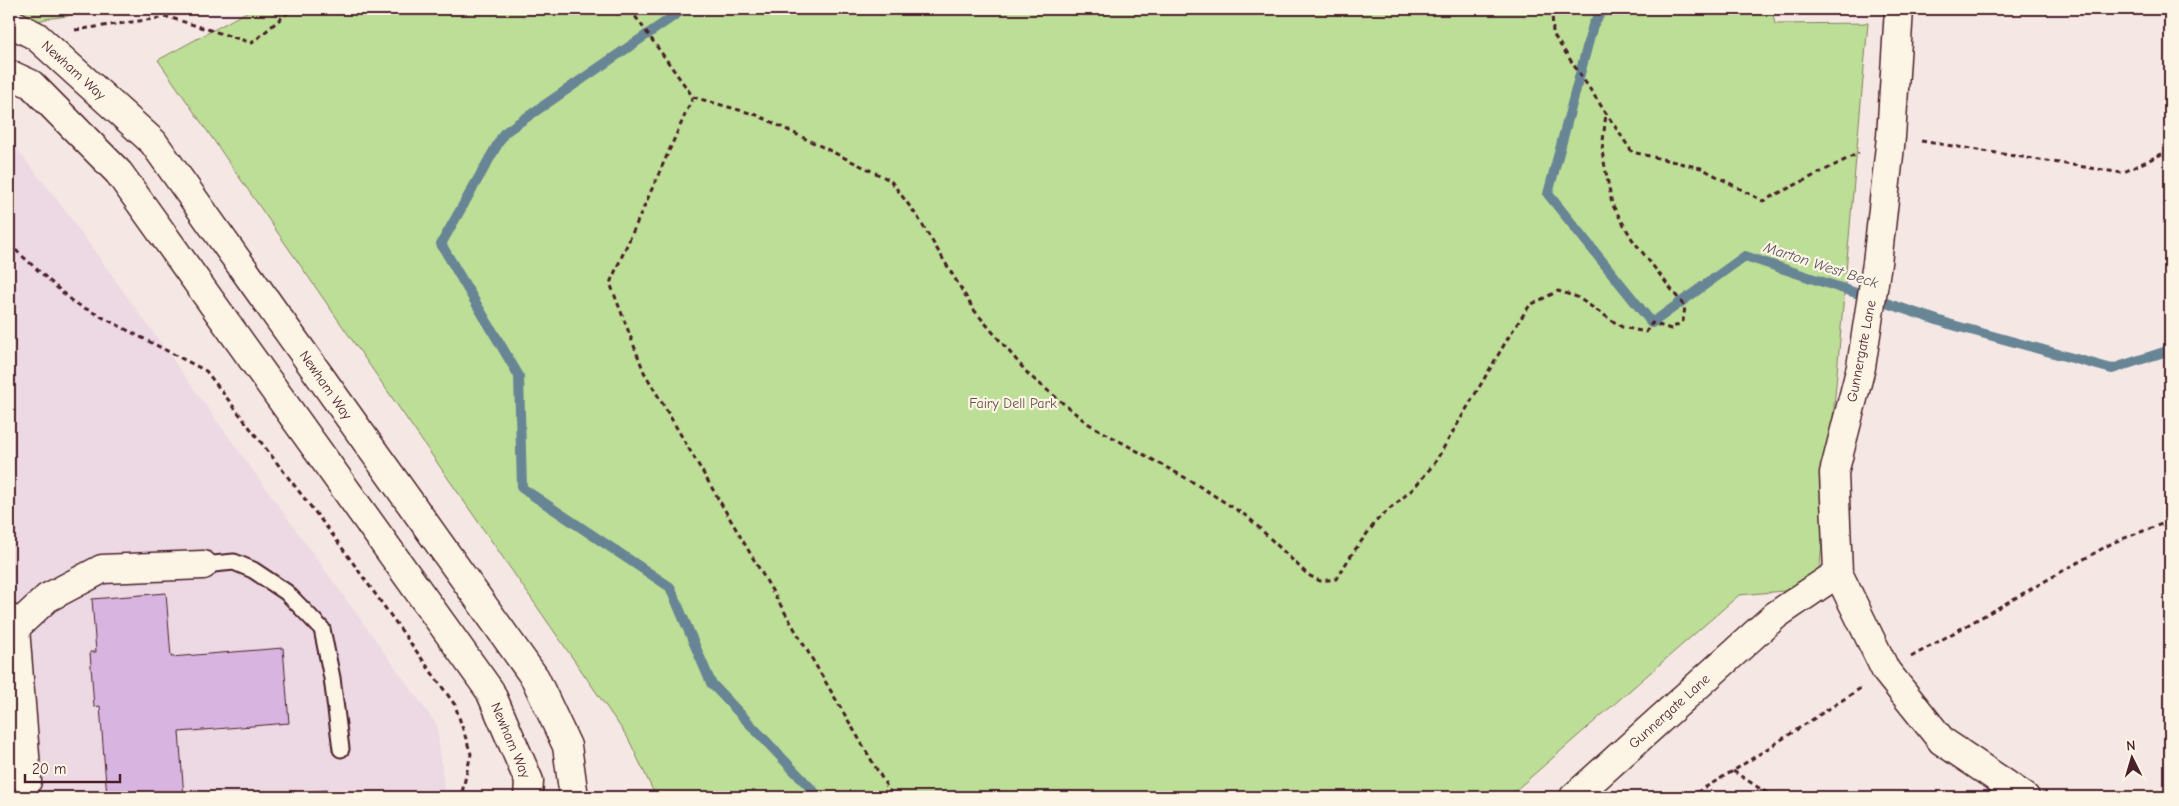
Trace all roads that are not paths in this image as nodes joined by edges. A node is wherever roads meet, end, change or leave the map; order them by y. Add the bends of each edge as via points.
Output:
1 (1899, 9) edge
2 (9, 22) edge
3 (9, 74) edge
4 (203, 564) joint
5 (1838, 572) junction
6 (12, 623) edge
7 (341, 748) dead end
8 (27, 781) dead end
9 (528, 797) edge
10 (574, 797) edge
11 (1574, 797) edge
12 (2026, 797) edge

1 - 5 street, Gunnergate Lane via 1891,137 1877,263 1861,367 1834,473
2 - 10 street, Newham Way via 36,36 153,142 535,678 568,746
3 - 9 street, Newham Way via 31,84 131,190 490,691 529,781
4 - 6 street via 102,569 47,598
4 - 7 lane via 234,562 253,570 286,592 322,629
5 - 11 street, Gunnergate Lane via 1776,615
5 - 12 street, Gunnergate Lane via 1886,671 1942,741
6 - 8 street

